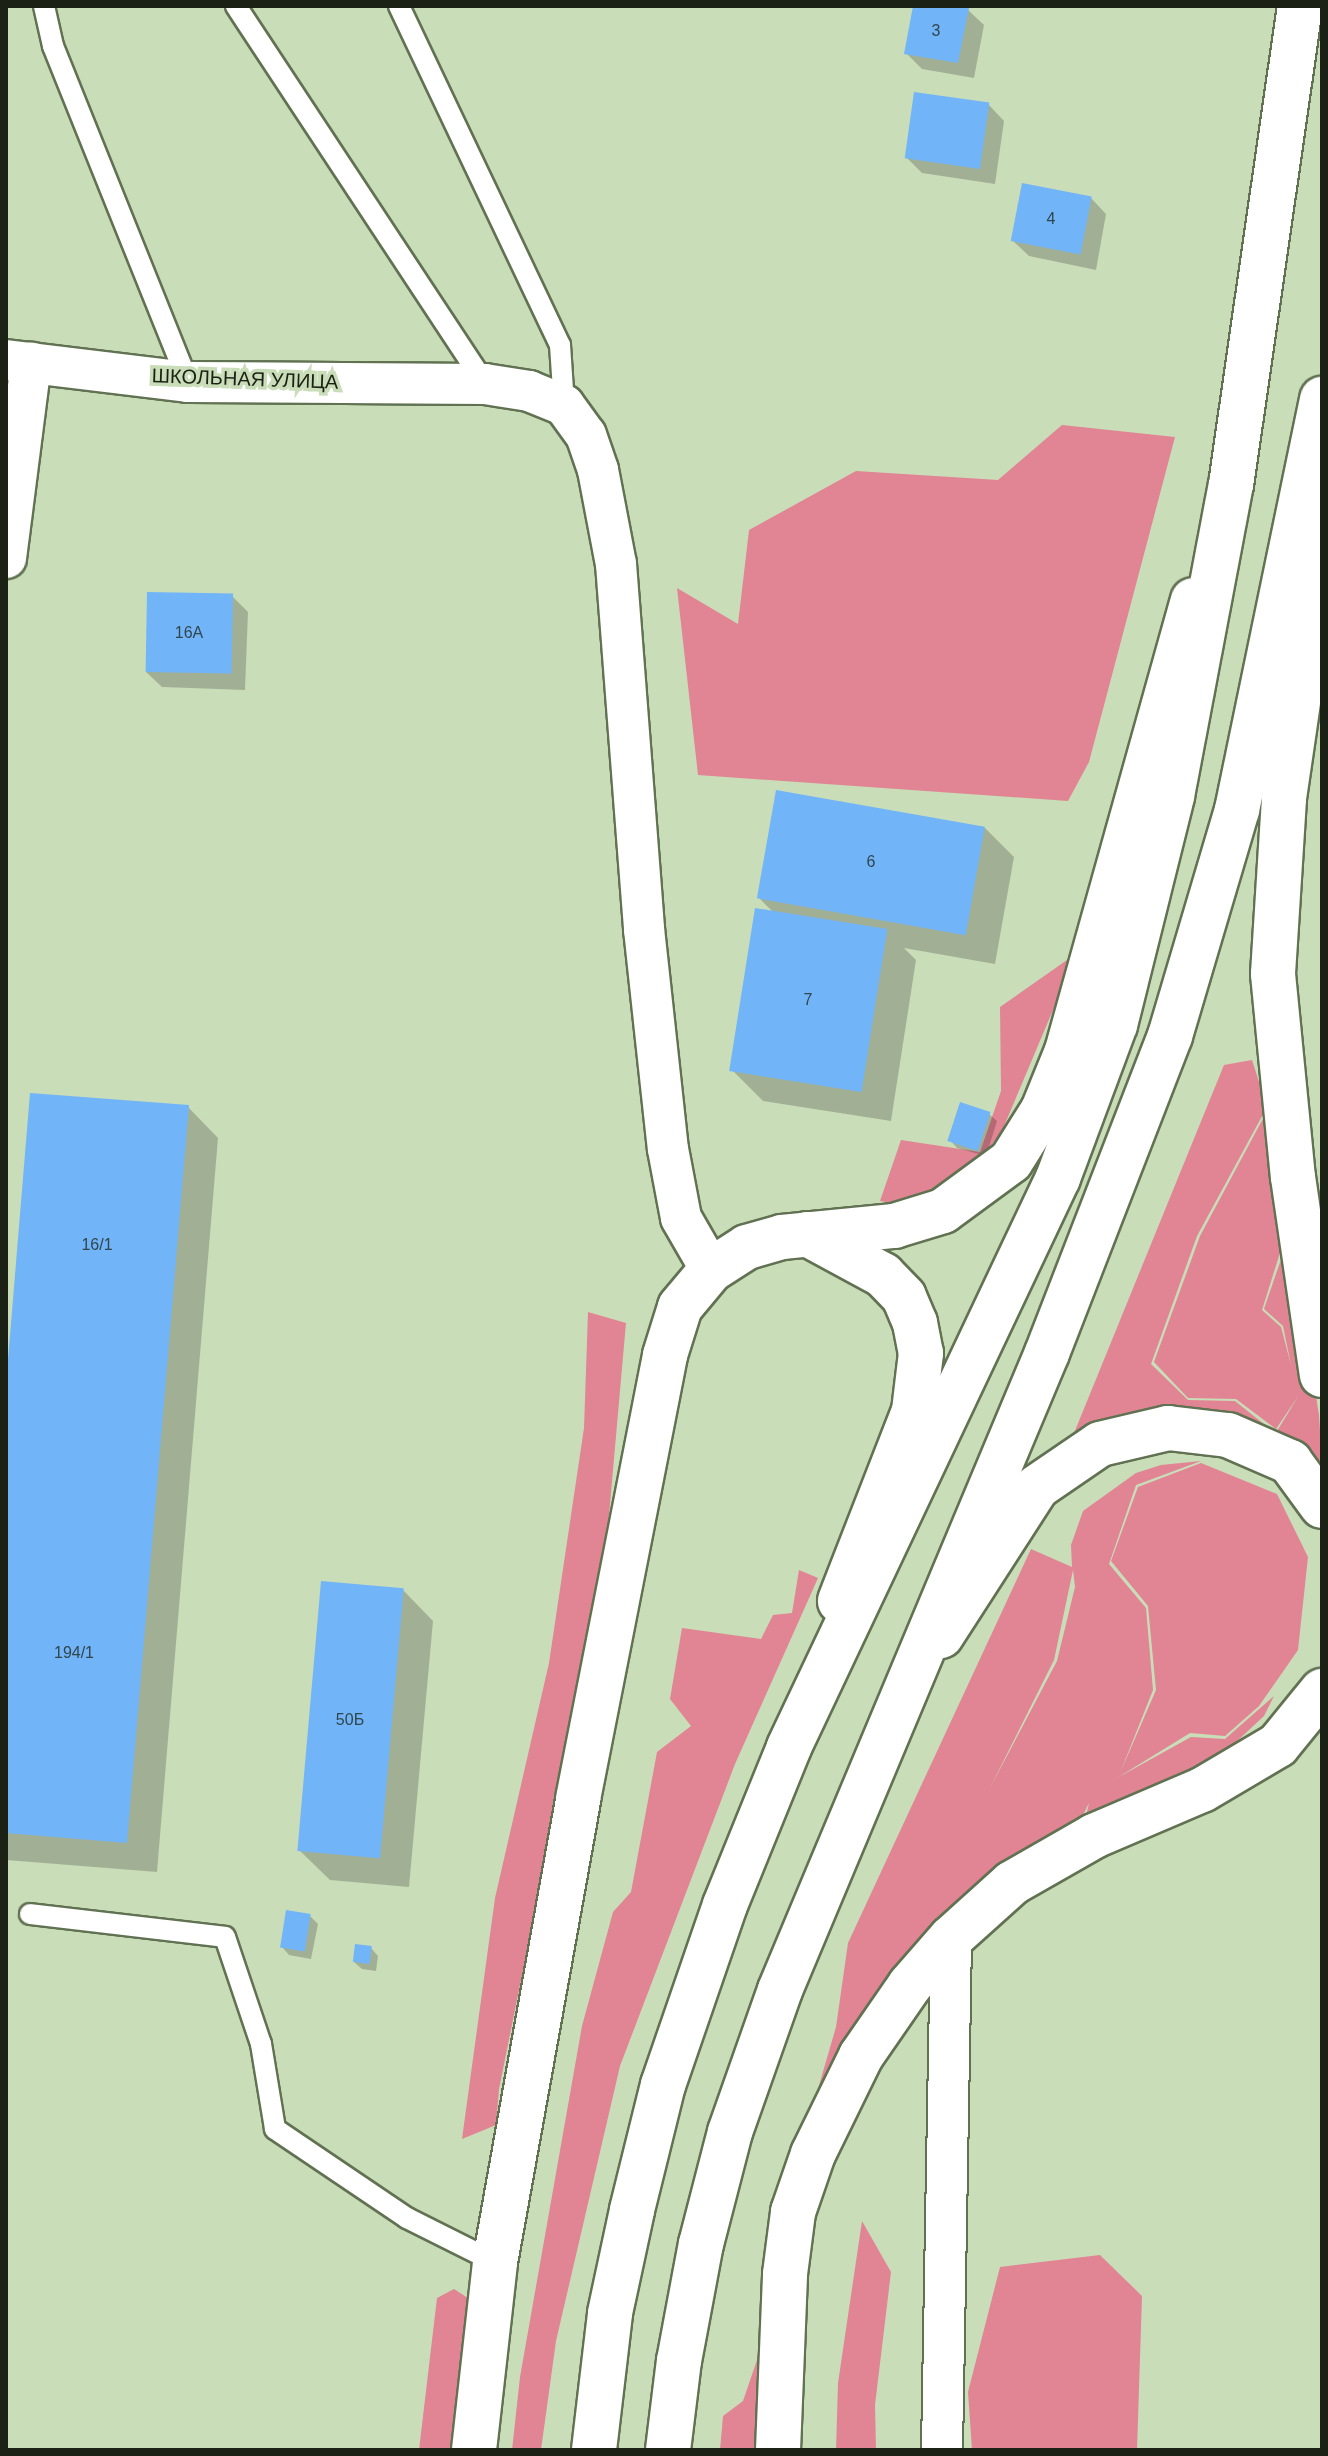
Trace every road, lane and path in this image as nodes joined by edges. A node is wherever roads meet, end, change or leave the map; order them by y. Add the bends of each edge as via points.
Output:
1 (44, 6) edge
2 (236, 6) edge
3 (399, 6) edge
4 (1300, 6) edge
5 (19, 361) edge
6 (188, 382) junction
7 (485, 384) junction
8 (564, 405) junction
9 (1320, 415) edge
10 (1231, 485) junction
11 (6, 558) edge
12 (807, 1234) junction
13 (711, 1270) junction
14 (1322, 1375) edge
15 (1322, 1506) edge
16 (1322, 1691) edge
17 (902, 1699) junction
18 (789, 1747) junction
19 (30, 1914) dead end
20 (951, 1938) junction
21 (495, 2262) junction
22 (474, 2450) edge
23 (594, 2450) edge
24 (668, 2450) edge
25 (778, 2450) edge
26 (942, 2450) edge

1 - 6 lane via 53,46
2 - 7 lane
3 - 8 lane via 560,345
4 - 10 main road
5 - 6 street, ШКОЛЬНАЯ УЛИЦА
5 - 11 street
6 - 7 street, ШКОЛЬНАЯ УЛИЦА
7 - 8 street, ШКОЛЬНАЯ УЛИЦА via 529,391
8 - 13 street via 586,435 598,470 616,564 644,929 668,1149 681,1218
9 - 14 main road via 1310,620 1284,799 1273,974 1293,1177
9 - 17 main road via 1237,810 1170,1036 1114,1188
10 - 12 main road via 1185,625 1067,1051 1043,1110 1011,1161 943,1211 894,1226
10 - 18 main road via 1172,796 1115,1025 1058,1178
12 - 13 main road via 747,1247
12 - 18 main road via 883,1275 904,1297 915,1323 921,1381
13 - 21 main road via 680,1307 665,1355
15 - 17 main road via 1290,1462 1228,1435 1168,1428 1100,1444 1037,1487
16 - 20 main road via 1278,1745 1202,1790 1094,1836 1012,1883
17 - 24 main road via 780,1990 730,2132 701,2244
18 - 23 main road via 725,1905 663,2085 610,2313
19 - 21 lane via 225,1937 261,2044 275,2129 407,2218
20 - 25 main road via 910,1985 861,2056 813,2154 793,2212 785,2274
20 - 26 street
21 - 22 main road

